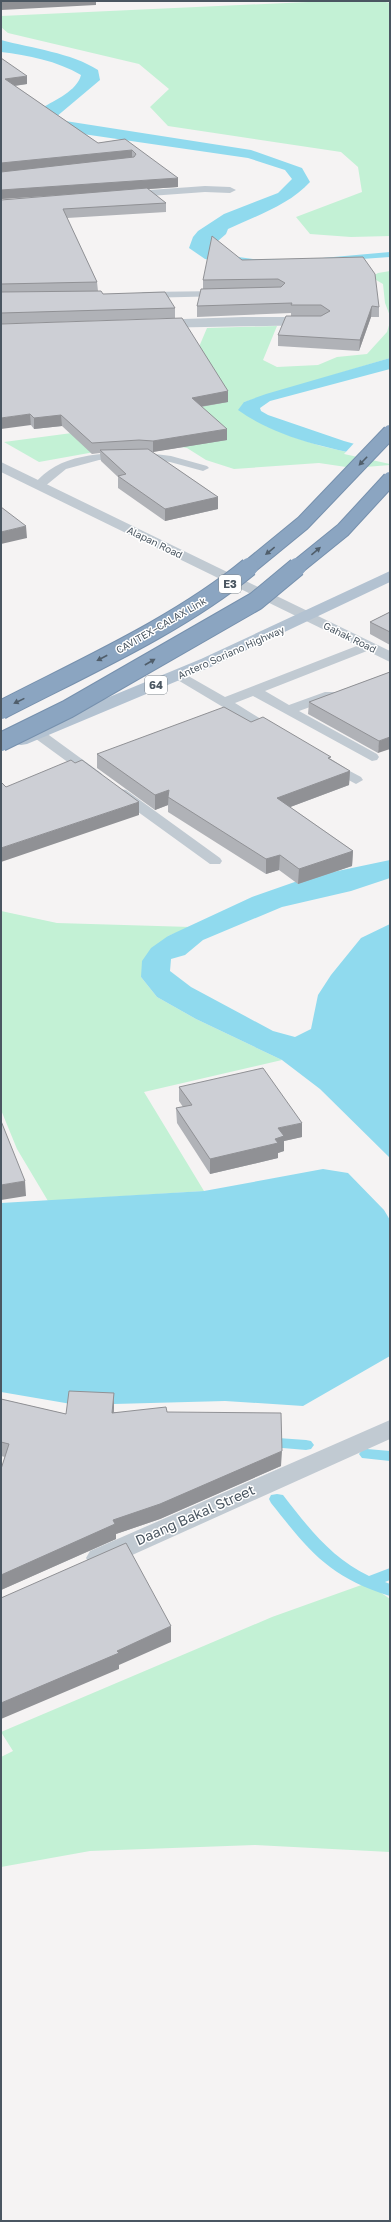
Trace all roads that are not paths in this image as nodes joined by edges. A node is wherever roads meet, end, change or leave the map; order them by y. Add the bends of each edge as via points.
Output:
1 (230, 190) dead end
2 (113, 195) edge
3 (231, 294) edge
4 (136, 295) edge
5 (321, 322) edge
6 (138, 324) edge
7 (390, 432) edge
8 (1, 466) edge
9 (203, 468) dead end
10 (390, 478) edge
11 (40, 485) junction
12 (390, 576) edge
13 (309, 618) junction
14 (367, 646) junction
15 (390, 657) edge
16 (178, 676) junction
17 (254, 691) junction
18 (339, 691) edge
19 (225, 702) junction
20 (1, 710) edge
21 (289, 710) junction
22 (37, 733) junction
23 (284, 737) edge
24 (1, 742) edge
25 (1, 748) edge
26 (317, 756) edge
27 (372, 757) dead end
28 (356, 780) dead end
29 (215, 861) dead end
30 (390, 1429) edge
31 (80, 1566) edge

1 - 2 street via 205,189
3 - 4 lane
5 - 6 street via 243,320
7 -> 20 highway, CAVITEX–CALAX Link / E3, bridge via 303,523 223,589 150,632
8 - 11 street, Alapan Road
9 - 11 lane via 171,459 139,455 98,457 62,467
24 -> 10 highway, E3, bridge via 68,709 256,601 343,530
11 - 13 street, Alapan Road
12 - 13 main road, Antero Soriano Highway / 64
13 - 14 street, Gahak Road
13 - 16 main road, Antero Soriano Highway / 64
14 - 15 street, Gahak Road
14 - 17 lane
16 - 19 lane
16 - 22 main road, Antero Soriano Highway / 64
17 - 19 lane
17 - 21 lane
18 - 21 lane
19 - 23 lane
21 - 27 lane
22 - 25 main road, Antero Soriano Highway / 64
22 - 29 lane
26 - 28 lane
30 - 31 street, Daang Bakal Street

